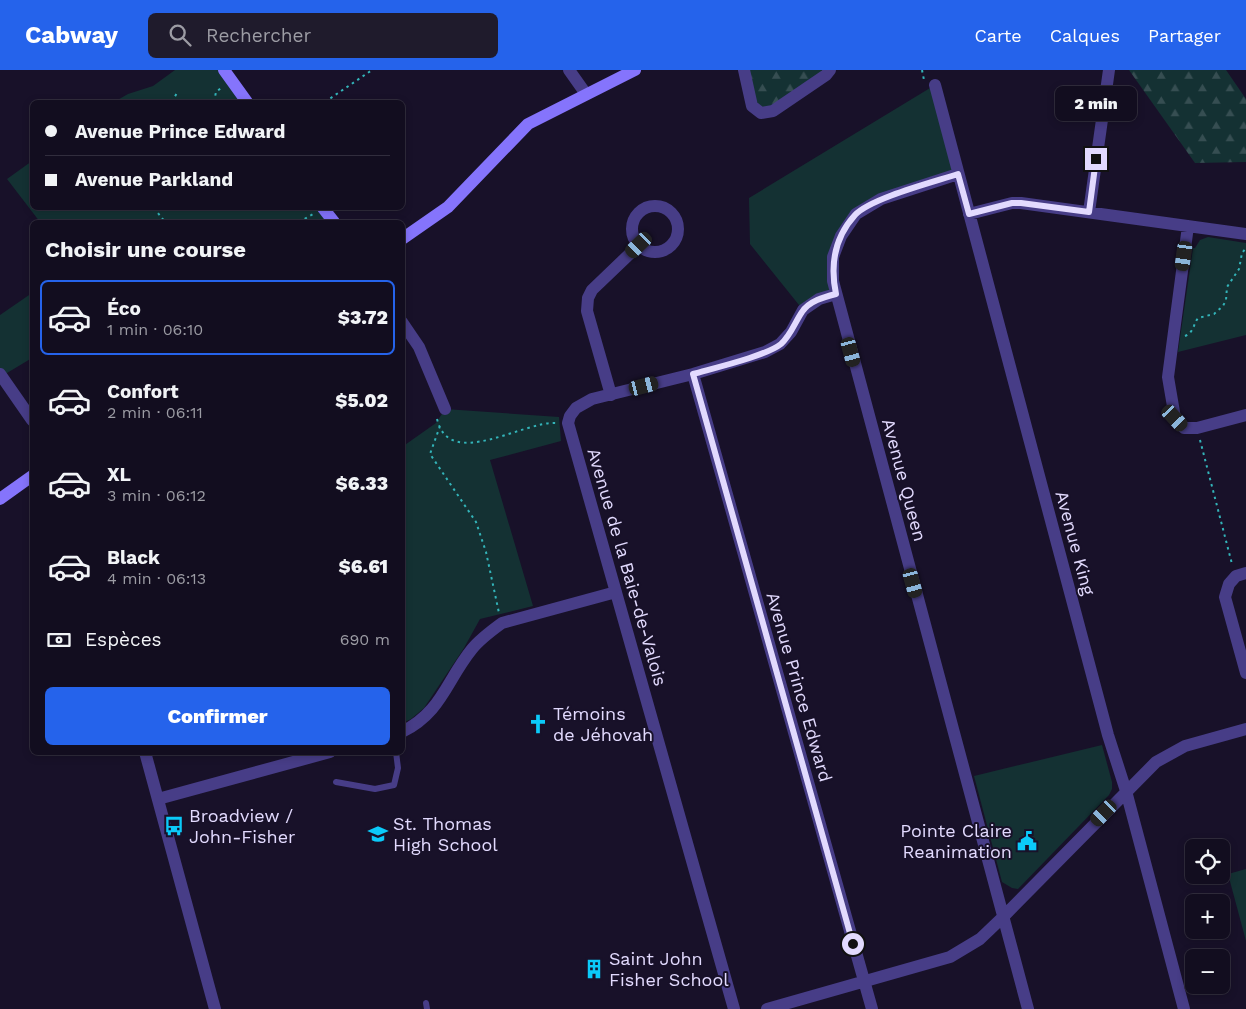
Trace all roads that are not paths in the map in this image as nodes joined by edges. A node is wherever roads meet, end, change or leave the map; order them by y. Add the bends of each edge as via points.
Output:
1 (224, 70) edge
2 (569, 70) edge
3 (636, 70) edge
4 (744, 70) edge
5 (830, 70) edge
6 (1109, 70) edge
7 (935, 85) dead end
8 (586, 94) junction
9 (246, 100) edge
10 (958, 174) junction
11 (318, 211) edge
12 (1089, 212) junction
13 (969, 214) junction
14 (331, 220) edge
15 (1188, 226) junction
16 (1246, 234) edge
17 (405, 237) edge
18 (639, 245) dead end
19 (836, 294) junction
20 (405, 326) edge
21 (0, 374) edge
22 (693, 374) junction
23 (611, 395) junction
24 (445, 409) road end
25 (1246, 414) edge
26 (30, 417) edge
27 (30, 477) edge
28 (0, 499) edge
29 (1246, 573) edge
30 (616, 592) junction
31 (1246, 673) edge
32 (405, 730) edge
33 (1246, 730) edge
34 (146, 755) edge
35 (319, 755) edge
36 (396, 755) edge
37 (336, 782) dead end
38 (1126, 791) junction
39 (158, 798) junction
40 (1003, 917) junction
41 (864, 982) junction
42 (215, 1009) edge
43 (734, 1009) edge
44 (767, 1009) edge
45 (872, 1009) edge
46 (1028, 1009) edge
47 (1184, 1009) edge

1 - 9 street
2 - 8 street
3 - 8 street
4 - 5 street via 752,106 761,113 773,110 826,76
6 - 12 street
7 - 10 street, Avenue King
8 - 17 street via 528,124 448,207
10 - 13 street, Avenue King
10 - 19 street, Avenue Queen via 881,200 856,214 841,236 833,257
11 - 14 street
12 - 13 street via 1012,203
12 - 15 street
13 - 38 street, Avenue King via 1105,726
15 - 16 street
15 - 25 street via 1168,377 1175,418 1184,428 1197,428
18 - 23 street via 592,290 588,298 587,311
19 - 22 street via 803,310 780,344 765,352
19 - 40 street, Avenue Queen
20 - 24 street via 419,346
21 - 26 street
22 - 23 street
22 - 41 street, Avenue Prince Edward
23 - 30 street, Avenue de la Baie-de-Valois via 592,399 576,408 568,424
27 - 28 street
29 - 31 street via 1236,576 1229,584 1225,597
30 - 32 street via 502,623 488,632 472,649 430,713
30 - 43 street, Avenue de la Baie-de-Valois
33 - 38 street via 1185,746 1156,762
34 - 39 street
35 - 39 street
36 - 37 lane via 398,768 394,785 374,789
38 - 40 street
38 - 47 street, Avenue King
39 - 42 street
40 - 41 street via 980,939 950,957
40 - 46 street, Avenue Queen
41 - 44 street
41 - 45 street, Avenue Prince Edward

